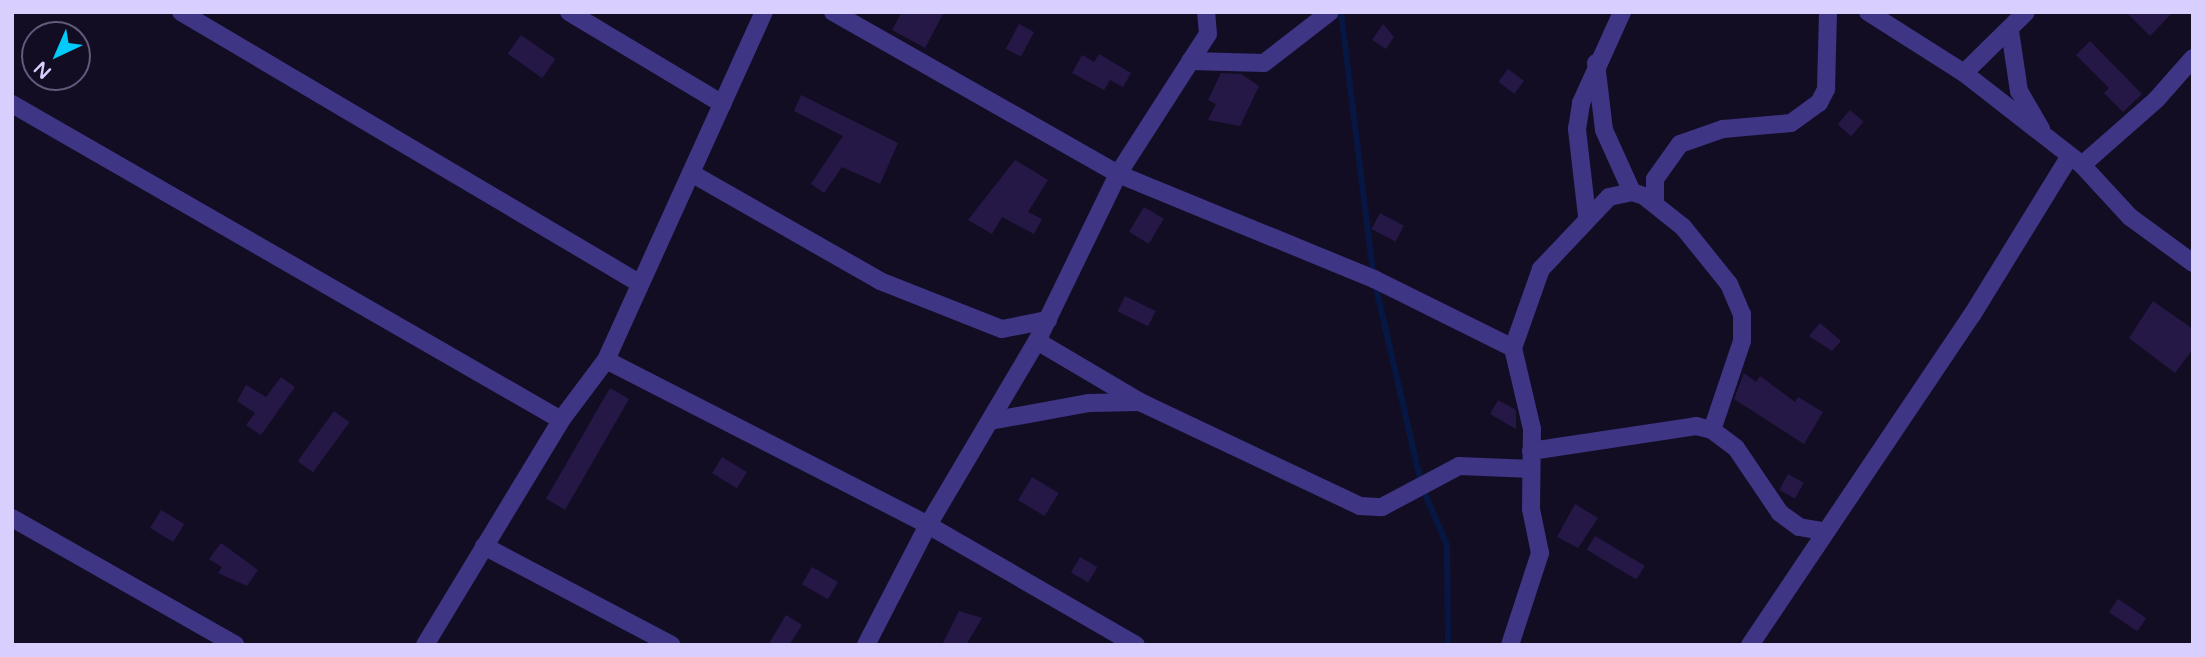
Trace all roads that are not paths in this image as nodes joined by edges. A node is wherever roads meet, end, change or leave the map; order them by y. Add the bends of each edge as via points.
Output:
1 (181, 12) edge
2 (569, 12) edge
3 (764, 12) edge
4 (833, 12) edge
5 (1206, 12) edge
6 (1330, 12) edge
7 (1622, 12) edge
8 (1828, 12) edge
9 (1868, 12) edge
10 (2026, 12) edge
11 (2010, 31) junction
12 (2193, 58) edge
13 (1190, 61) junction
14 (1596, 63) junction
15 (1964, 73) junction
16 (12, 104) edge
17 (723, 104) junction
18 (2045, 136) junction
19 (2076, 160) junction
20 (691, 173) junction
21 (1118, 174) junction
22 (1632, 192) junction
23 (1655, 203) junction
24 (1587, 216) junction
25 (2193, 263) edge
26 (639, 283) junction
27 (1048, 320) junction
28 (1037, 341) junction
29 (1513, 348) junction
30 (606, 360) junction
31 (1140, 402) junction
32 (561, 420) junction
33 (990, 421) junction
34 (1712, 430) junction
35 (1531, 460) junction
36 (12, 518) edge
37 (928, 526) junction
38 (1826, 532) junction
39 (484, 546) junction
40 (236, 645) edge
41 (425, 645) edge
42 (672, 645) edge
43 (866, 645) edge
44 (1136, 645) edge
45 (1510, 645) edge
46 (1751, 645) edge

1 - 26 street
2 - 17 street
3 - 17 street
4 - 21 street
5 - 13 street via 1208,34
6 - 13 street via 1264,62
7 - 14 street
8 - 23 street via 1826,89 1819,103 1791,123 1724,130 1680,144 1655,179
9 - 15 street
10 - 11 street
11 - 15 street
11 - 18 street via 2019,91
12 - 19 street via 2156,100
13 - 21 street
14 - 22 street via 1604,130
14 - 24 street via 1577,130
15 - 18 street
16 - 32 street
17 - 20 street
18 - 19 street
19 - 25 street via 2130,217
19 - 38 street
20 - 26 street
20 - 27 street via 880,281 1002,329
21 - 27 street
21 - 29 street via 1374,279
22 - 23 street
22 - 24 street via 1609,197
23 - 34 street via 1683,227 1729,284 1742,314 1742,341
24 - 29 street via 1541,269
26 - 30 street
27 - 28 street
28 - 31 street
28 - 33 street
29 - 35 street
30 - 32 street
30 - 37 street
31 - 33 street via 1088,403
31 - 35 street via 1360,506 1382,507 1459,466
32 - 39 street
33 - 37 street
34 - 35 street via 1682,427
34 - 38 street via 1736,449 1780,513 1799,527
35 - 45 street via 1531,509 1540,554
36 - 40 street
37 - 43 street
37 - 44 street
38 - 46 street
39 - 41 street
39 - 42 street

